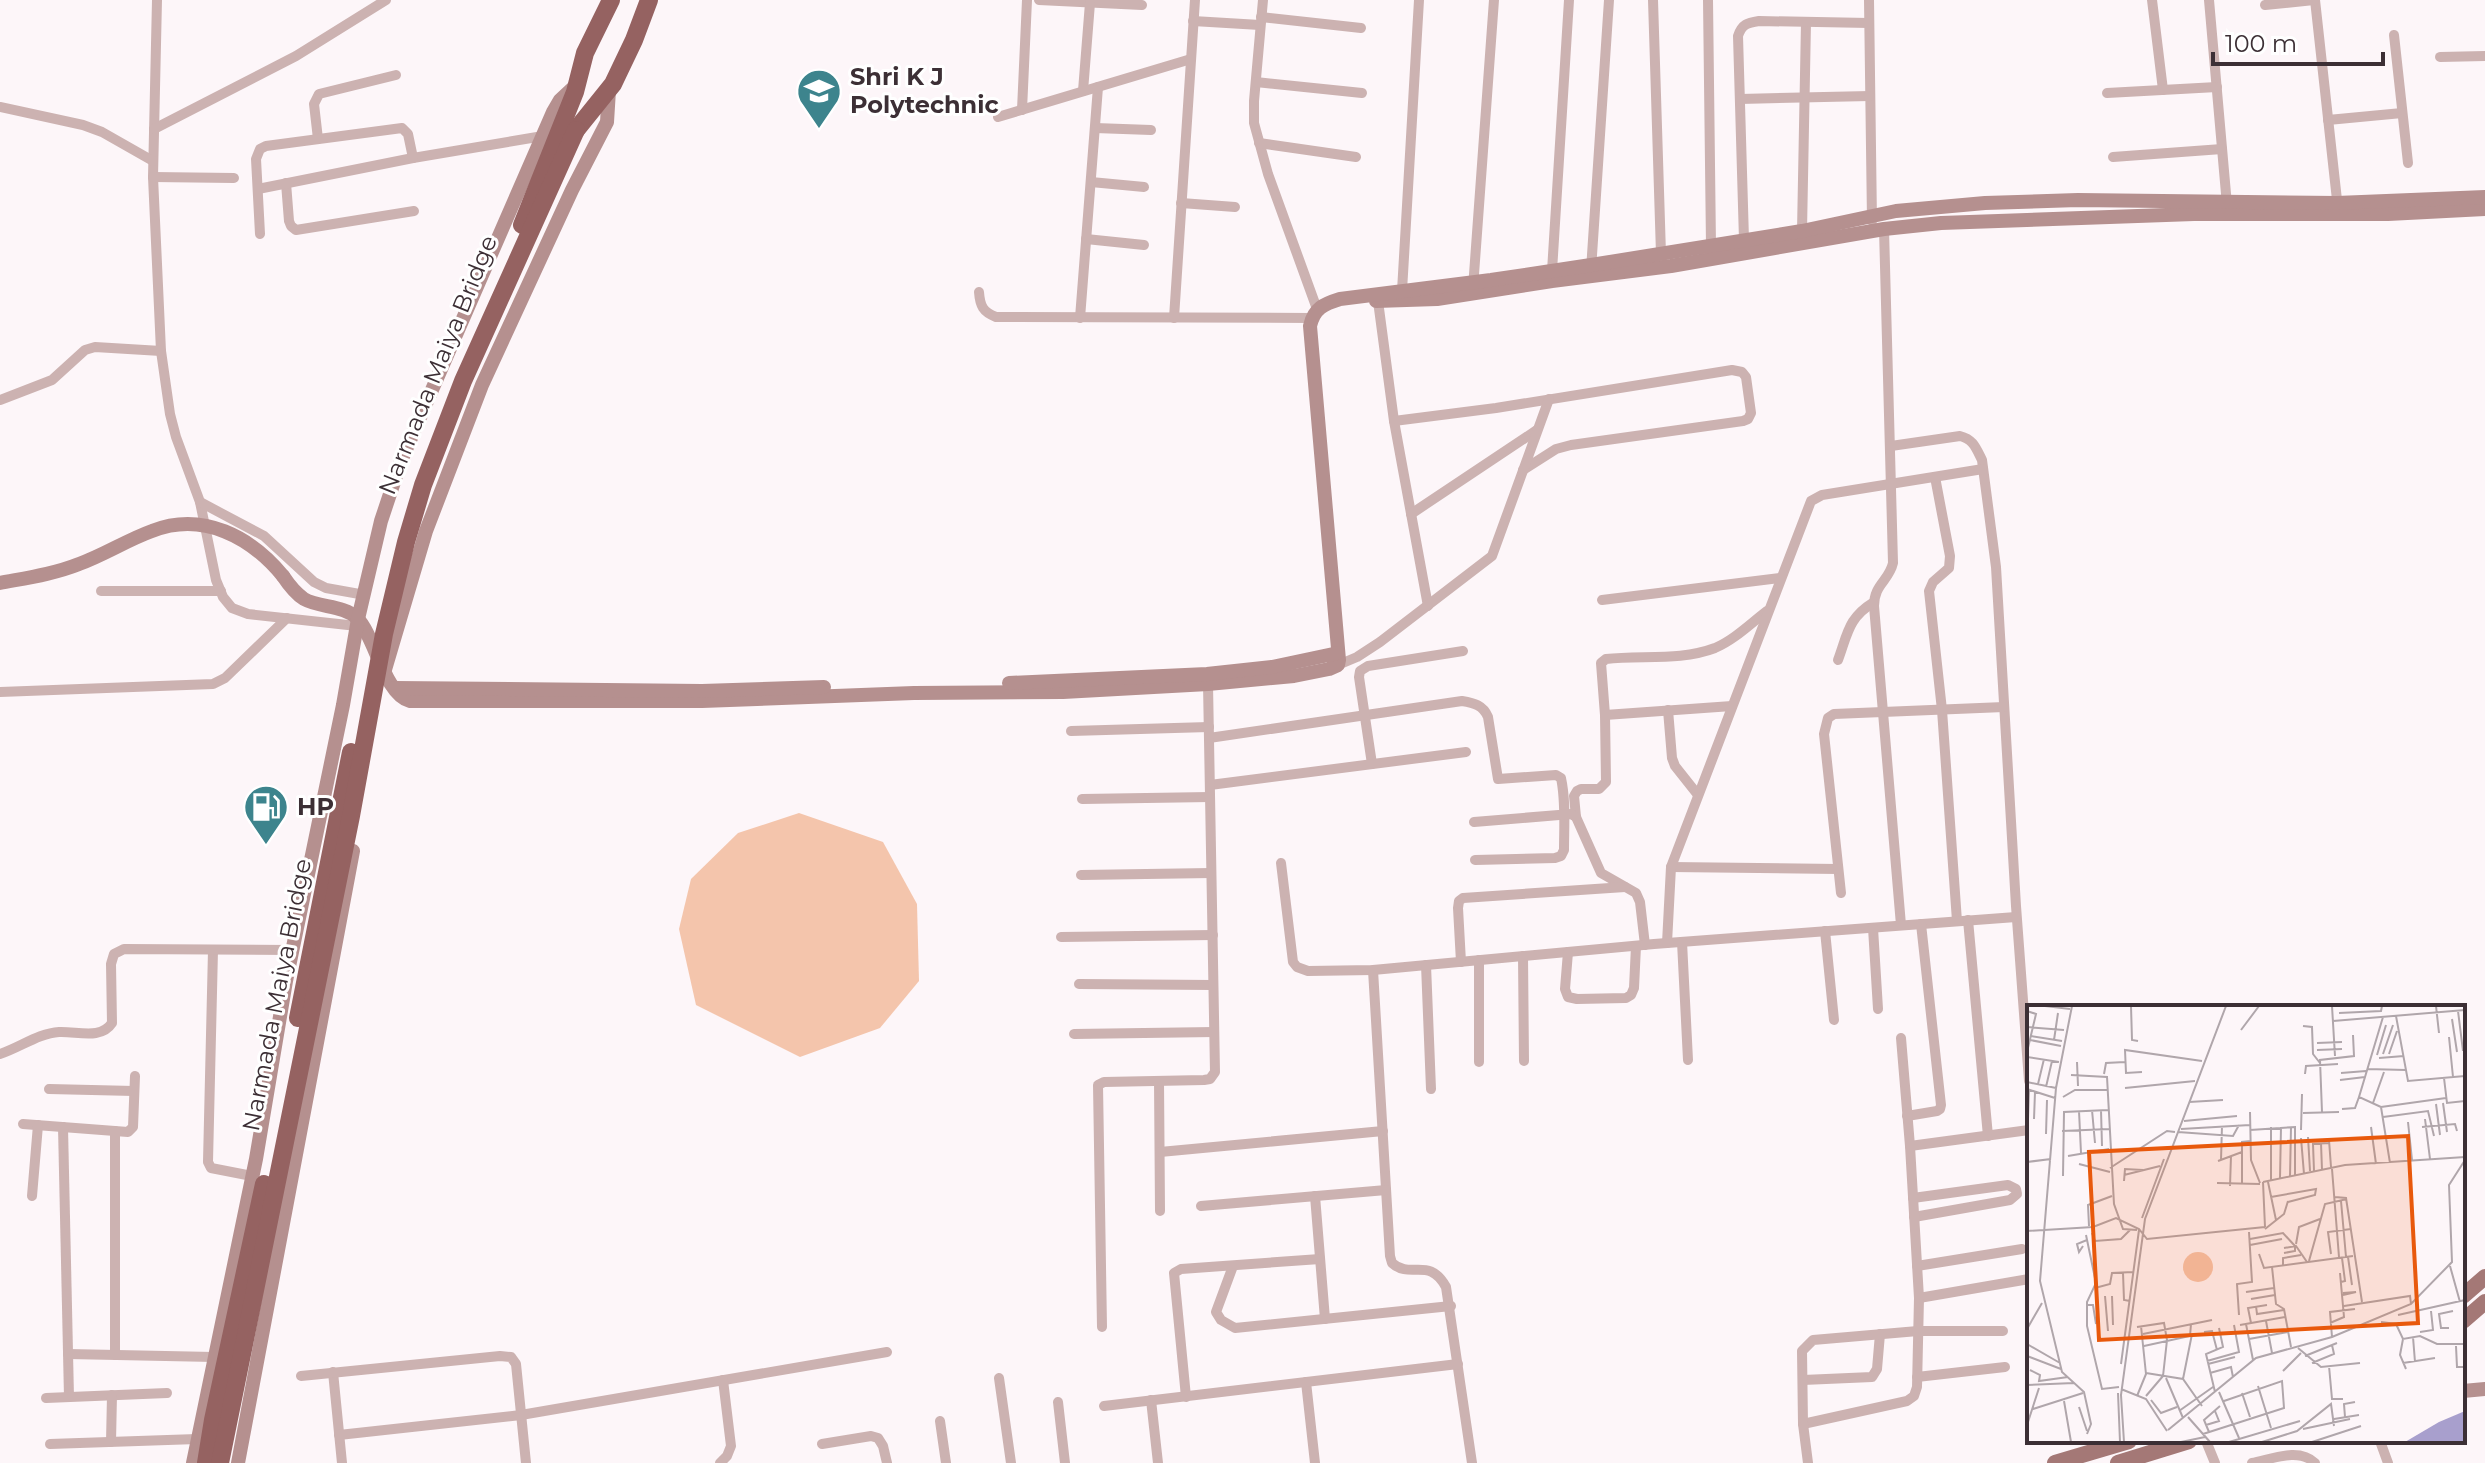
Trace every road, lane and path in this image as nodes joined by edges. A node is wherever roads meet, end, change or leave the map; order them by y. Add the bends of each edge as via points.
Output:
1 (157, 0) edge
2 (386, 0) edge
3 (611, 0) edge
4 (649, 0) edge
5 (1027, 0) edge
6 (1039, 0) edge
7 (1195, 0) edge
8 (1263, 0) edge
9 (1419, 0) edge
10 (1494, 0) edge
11 (1569, 0) edge
12 (1609, 0) edge
13 (1653, 0) edge
14 (1708, 0) edge
15 (1869, 0) edge
16 (2152, 0) edge
17 (2209, 0) edge
18 (2315, 0) edge
19 (1090, 3) junction
20 (1142, 5) dead end
21 (2265, 5) dead end
22 (1193, 21) junction
23 (1261, 21) junction
24 (1806, 22) junction
25 (1869, 23) junction
26 (1361, 28) dead end
27 (2394, 35) dead end
28 (2485, 56) edge
29 (2440, 57) dead end
30 (1191, 59) junction
31 (396, 75) dead end
32 (1256, 82) junction
33 (577, 85) junction
34 (1098, 87) junction
35 (2217, 87) junction
36 (609, 90) junction
37 (2163, 90) junction
38 (1083, 91) junction
39 (1362, 93) dead end
40 (2107, 93) dead end
41 (1870, 96) junction
42 (1805, 98) junction
43 (1740, 99) junction
44 (0, 107) edge
45 (1022, 110) junction
46 (2402, 113) junction
47 (998, 117) dead end
48 (2328, 120) junction
49 (570, 126) junction
50 (1095, 128) junction
51 (154, 129) junction
52 (1151, 130) dead end
53 (543, 136) junction
54 (318, 139) junction
55 (1259, 143) junction
56 (2222, 149) junction
57 (1356, 157) dead end
58 (2113, 157) dead end
59 (413, 158) junction
60 (153, 161) junction
61 (2408, 163) dead end
62 (153, 177) junction
63 (234, 178) dead end
64 (1091, 182) junction
65 (286, 183) junction
66 (1144, 187) dead end
67 (258, 189) junction
68 (2485, 197) edge
69 (1181, 203) junction
70 (1235, 207) dead end
71 (2227, 209) junction
72 (2338, 209) junction
73 (2485, 209) edge
74 (414, 211) dead end
75 (1876, 225) junction
76 (1802, 231) junction
77 (260, 234) dead end
78 (1086, 239) junction
79 (1744, 240) junction
80 (1144, 245) dead end
81 (1711, 246) junction
82 (1661, 254) junction
83 (1591, 270) junction
84 (1552, 271) junction
85 (1473, 288) junction
86 (1402, 291) junction
87 (979, 292) dead end
88 (1340, 299) junction
89 (1378, 301) junction
90 (1315, 313) junction
91 (1080, 318) junction
92 (1174, 318) junction
93 (161, 351) junction
94 (1549, 399) junction
95 (0, 400) edge
96 (1394, 421) junction
97 (1537, 430) junction
98 (1891, 446) junction
99 (1983, 469) junction
100 (1523, 470) junction
101 (1935, 477) junction
102 (1891, 484) junction
103 (200, 502) junction
104 (1411, 514) junction
105 (1780, 578) junction
106 (0, 583) edge
107 (101, 591) dead end
108 (221, 591) junction
109 (365, 595) junction
110 (1602, 600) dead end
111 (1874, 602) junction
112 (1428, 606) junction
113 (1769, 609) junction
114 (287, 618) junction
115 (358, 623) junction
116 (1463, 651) dead end
117 (1338, 659) junction
118 (1838, 660) dead end
119 (384, 672) junction
120 (1208, 684) junction
121 (395, 688) junction
122 (0, 692) edge
123 (1732, 706) junction
124 (2004, 707) junction
125 (1668, 710) junction
126 (1942, 710) junction
127 (1884, 712) junction
128 (1365, 715) junction
129 (1605, 715) junction
130 (1071, 731) dead end
131 (1209, 732) junction
132 (1466, 752) dead end
133 (1372, 764) junction
134 (1210, 785) junction
135 (1698, 795) junction
136 (1210, 797) junction
137 (1082, 799) dead end
138 (1564, 814) junction
139 (1576, 817) junction
140 (1474, 822) dead end
141 (1475, 860) dead end
142 (1281, 863) dead end
143 (1671, 867) junction
144 (1838, 869) junction
145 (1211, 873) junction
146 (1081, 875) dead end
147 (1627, 887) junction
148 (1841, 893) dead end
149 (2016, 917) junction
150 (1962, 921) junction
151 (1921, 924) junction
152 (1901, 925) junction
153 (1873, 928) junction
154 (1825, 931) junction
155 (1213, 935) junction
156 (1061, 937) dead end
157 (1682, 942) junction
158 (1667, 943) junction
159 (1641, 945) junction
160 (213, 950) junction
161 (292, 950) junction
162 (1568, 952) junction
163 (1523, 956) junction
164 (1479, 960) junction
165 (1461, 962) junction
166 (1426, 965) junction
167 (1373, 970) junction
168 (1079, 984) dead end
169 (1213, 985) junction
170 (1878, 1009) dead end
171 (1834, 1020) dead end
172 (1214, 1032) junction
173 (1074, 1034) dead end
174 (1901, 1038) dead end
175 (0, 1054) edge
176 (2027, 1056) edge
177 (1688, 1060) dead end
178 (1524, 1061) dead end
179 (1479, 1062) dead end
180 (135, 1076) dead end
181 (1159, 1081) junction
182 (49, 1089) dead end
183 (1431, 1089) dead end
184 (134, 1091) junction
185 (1907, 1116) junction
186 (23, 1124) dead end
187 (38, 1125) junction
188 (63, 1127) junction
189 (2027, 1130) edge
190 (115, 1131) junction
191 (1383, 1131) junction
192 (1988, 1136) junction
193 (1910, 1146) junction
194 (1160, 1152) junction
195 (252, 1176) junction
196 (1386, 1190) junction
197 (32, 1196) dead end
198 (1315, 1196) junction
199 (1913, 1198) junction
200 (1201, 1206) dead end
201 (1160, 1211) dead end
202 (1914, 1217) junction
203 (2022, 1249) dead end
204 (1320, 1259) junction
205 (1233, 1266) junction
206 (1917, 1266) junction
207 (2485, 1277) edge
208 (2027, 1279) edge
209 (2465, 1294) edge
210 (1919, 1298) junction
211 (2485, 1302) edge
212 (1451, 1306) junction
213 (1325, 1319) junction
214 (2465, 1319) edge
215 (1102, 1327) dead end
216 (1918, 1331) junction
217 (2003, 1331) dead end
218 (1880, 1334) junction
219 (887, 1352) dead end
220 (68, 1354) junction
221 (115, 1355) junction
222 (214, 1357) junction
223 (1458, 1364) junction
224 (2005, 1367) dead end
225 (333, 1372) junction
226 (301, 1376) dead end
227 (1917, 1377) junction
228 (999, 1378) dead end
229 (723, 1380) junction
230 (1803, 1380) junction
231 (1306, 1382) junction
232 (2485, 1389) edge
233 (2465, 1391) edge
234 (167, 1393) dead end
235 (112, 1395) junction
236 (69, 1397) junction
237 (1186, 1397) junction
238 (46, 1398) dead end
239 (1151, 1400) junction
240 (1058, 1402) dead end
241 (1104, 1406) dead end
242 (521, 1415) junction
243 (940, 1421) dead end
244 (1803, 1424) junction
245 (339, 1435) junction
246 (197, 1439) junction
247 (111, 1442) junction
248 (2122, 1443) edge
249 (2183, 1443) edge
250 (2207, 1443) edge
251 (2381, 1443) edge
252 (50, 1444) dead end
253 (822, 1444) dead end
254 (724, 1461) edge
255 (2268, 1461) edge
256 (193, 1463) edge
257 (206, 1463) edge
258 (220, 1463) edge
259 (238, 1463) edge
260 (342, 1463) edge
261 (526, 1463) edge
262 (887, 1463) edge
263 (946, 1463) edge
264 (1011, 1463) edge
265 (1065, 1463) edge
266 (1158, 1463) edge
267 (1315, 1463) edge
268 (1472, 1463) edge
269 (1808, 1463) edge
270 (2055, 1463) edge
271 (2118, 1463) edge
272 (2213, 1463) edge
273 (2252, 1463) edge
274 (2315, 1463) edge
275 (2388, 1463) edge

1 - 51 street
2 - 51 street via 296,56
3 - 33 highway via 585,53
4 - 36 highway
5 - 45 street
6 - 19 street
7 - 22 street
8 - 23 street
9 - 86 street
10 - 85 street
11 - 84 street
12 - 83 street
13 - 82 street
14 - 81 street
15 - 25 street
16 - 37 street
17 - 35 street
18 - 21 street
18 - 48 street
19 - 20 street
19 - 38 street
22 - 23 street
22 - 30 street
23 - 26 street
23 - 32 street
24 - 25 street
24 - 42 street
24 - 43 street via 1759,21 1741,27
25 - 41 street
27 - 46 street
28 - 29 street
30 - 34 street
30 - 69 street
31 - 54 street via 319,94 314,104
32 - 39 street
32 - 55 street via 1254,123
33 - 49 highway
33 - 53 main road via 560,100
34 - 38 street
34 - 50 street
35 - 37 street
35 - 56 street
36 - 49 highway
36 - 119 main road via 607,122 482,385 426,531
37 - 40 street
38 - 45 street
41 - 42 street
41 - 75 street
42 - 43 street
42 - 76 street
43 - 79 street
44 - 60 street via 83,125
45 - 47 street
46 - 48 street
46 - 61 street
48 - 72 street
49 - 257 highway, Narmada Maiya Bridge, bridge via 456,370 402,516
49 - 258 highway, bridge via 463,381 406,542
50 - 52 street
50 - 64 street
51 - 60 street
53 - 59 street
53 - 109 main road via 401,461
54 - 59 street via 402,128
54 - 67 street via 260,149
55 - 57 street
55 - 90 street
56 - 58 street
56 - 71 street
59 - 65 street
60 - 62 street
62 - 63 street
62 - 93 street
64 - 66 street
64 - 78 street
65 - 67 street
65 - 74 street via 289,221 296,230
67 - 77 street
68 - 72 main road
69 - 70 street
69 - 92 street
71 - 72 main road
71 - 75 main road via 2078,200 2000,202 1896,211
72 - 73 main road
75 - 76 main road
75 - 83 main road via 1671,266
75 - 98 street
76 - 79 main road
78 - 80 street
78 - 91 street
79 - 81 main road
81 - 82 main road
82 - 83 main road
83 - 84 main road
83 - 85 main road
84 - 85 main road
85 - 86 main road
85 - 89 main road via 1437,299
86 - 88 main road
87 - 91 street via 980,305 996,317
88 - 89 main road
88 - 90 main road
89 - 96 street
90 - 92 street
90 - 117 main road via 1310,326
91 - 92 street
93 - 95 street via 85,350 52,380
93 - 103 street via 170,414
94 - 96 street
94 - 97 street
94 - 100 street via 1738,370 1746,377 1751,413 1743,421 1571,445
96 - 104 street
97 - 100 street
97 - 104 street
98 - 99 street via 1968,438
98 - 102 street
99 - 101 street
99 - 124 street via 1996,567
100 - 112 street via 1492,556
101 - 102 street
101 - 126 street via 1950,556 1949,568 1929,591
102 - 105 street via 1811,501
102 - 111 street via 1893,563
103 - 108 street
103 - 109 street via 264,536 314,582
104 - 112 street
105 - 110 street
105 - 113 street
106 - 115 main road, bridge via 78,565 154,530 205,526 252,545 306,600 347,611
107 - 108 street
108 - 114 street via 232,608
109 - 115 main road
111 - 118 street via 1852,621
111 - 127 street
112 - 117 street via 1357,657
113 - 123 street
113 - 129 street via 1716,647 1606,659 1601,663
114 - 115 street
114 - 122 street via 213,684
115 - 119 main road
115 - 161 main road
116 - 128 street via 1360,671
117 - 120 main road via 1329,669 1294,676
117 - 121 main road via 1207,674 1063,681 702,691
119 - 121 main road
119 - 259 main road
120 - 121 main road via 702,701 410,701
120 - 131 street
123 - 125 street
123 - 135 street
124 - 126 street
124 - 149 street
125 - 129 street
125 - 135 street via 1672,758
126 - 127 street
126 - 150 street
127 - 144 street via 1834,714 1825,725
127 - 152 street
128 - 131 street
128 - 133 street
128 - 138 street via 1462,701 1475,704 1488,717 1498,779 1556,775 1561,778
129 - 139 street via 1606,782 1599,789 1577,791
130 - 131 street
131 - 134 street
132 - 133 street
133 - 134 street
134 - 136 street
135 - 143 street
136 - 137 street
136 - 145 street
138 - 139 street
138 - 140 street
138 - 141 street via 1561,856
139 - 147 street via 1601,873
142 - 167 street via 1297,967
143 - 144 street
143 - 158 street
144 - 148 street
145 - 146 street
145 - 155 street
147 - 159 street via 1640,902
147 - 165 street via 1463,898 1458,908
149 - 150 street
149 - 176 street
150 - 151 street
150 - 192 street
151 - 152 street
151 - 185 street via 1941,1105 1937,1111
152 - 153 street
153 - 154 street
153 - 170 street
154 - 157 street
154 - 171 street
155 - 156 street
155 - 169 street
157 - 158 street
157 - 177 street
158 - 159 street
159 - 162 street
159 - 162 street via 1634,988 1626,998 1568,997
160 - 161 street
160 - 175 street via 124,949 114,954 111,964 108,1030 57,1032
160 - 195 street via 208,1162 219,1172
161 - 195 main road
162 - 163 street
163 - 164 street
163 - 178 street
164 - 165 street
164 - 179 street
165 - 166 street
166 - 167 street
166 - 183 street
167 - 191 street
168 - 169 street
169 - 172 street
172 - 173 street
172 - 181 street via 1215,1072 1210,1079
174 - 185 street
180 - 184 street
181 - 194 street
181 - 215 street via 1098,1085
182 - 184 street
184 - 190 street via 133,1127
185 - 193 street
186 - 187 street
187 - 188 street
187 - 197 street
188 - 190 street
188 - 220 street
189 - 192 street
190 - 221 street
191 - 194 street
191 - 196 street
192 - 193 street
193 - 199 street
194 - 201 street
195 - 222 main road
196 - 198 street
196 - 212 street via 1392,1263 1400,1269 1436,1272
198 - 200 street
198 - 204 street
199 - 202 street
199 - 202 street via 2008,1185 2017,1194 2010,1200
202 - 206 street
203 - 206 street
204 - 205 street
204 - 213 street
205 - 213 street via 1216,1312 1229,1325 1243,1329
205 - 237 street via 1174,1273
206 - 210 street
207 - 209 main road
208 - 210 street
210 - 216 street
211 - 214 main road
212 - 213 street
212 - 223 street
216 - 217 street
216 - 218 street
216 - 227 street
218 - 230 street via 1813,1340 1802,1351
218 - 230 street via 1872,1377
219 - 229 street
220 - 221 street
220 - 236 street
221 - 222 street
222 - 246 main road
223 - 231 street
223 - 268 street
224 - 227 street
225 - 226 street
225 - 242 street via 511,1357
225 - 245 street
227 - 244 street via 1914,1396 1907,1401
228 - 264 street
229 - 242 street
229 - 254 street via 731,1446
230 - 244 street
231 - 237 street
231 - 267 street
232 - 233 main road
234 - 235 street
235 - 236 street
235 - 247 street
236 - 238 street
237 - 239 street
239 - 241 street
239 - 266 street
240 - 265 street
242 - 245 street
242 - 261 street
243 - 263 street
244 - 269 street
245 - 260 street
246 - 247 street
246 - 256 main road
247 - 252 street
248 - 270 main road
249 - 271 main road
250 - 272 street
251 - 275 street
253 - 262 street via 878,1438
255 - 273 street
255 - 274 street via 2298,1454

